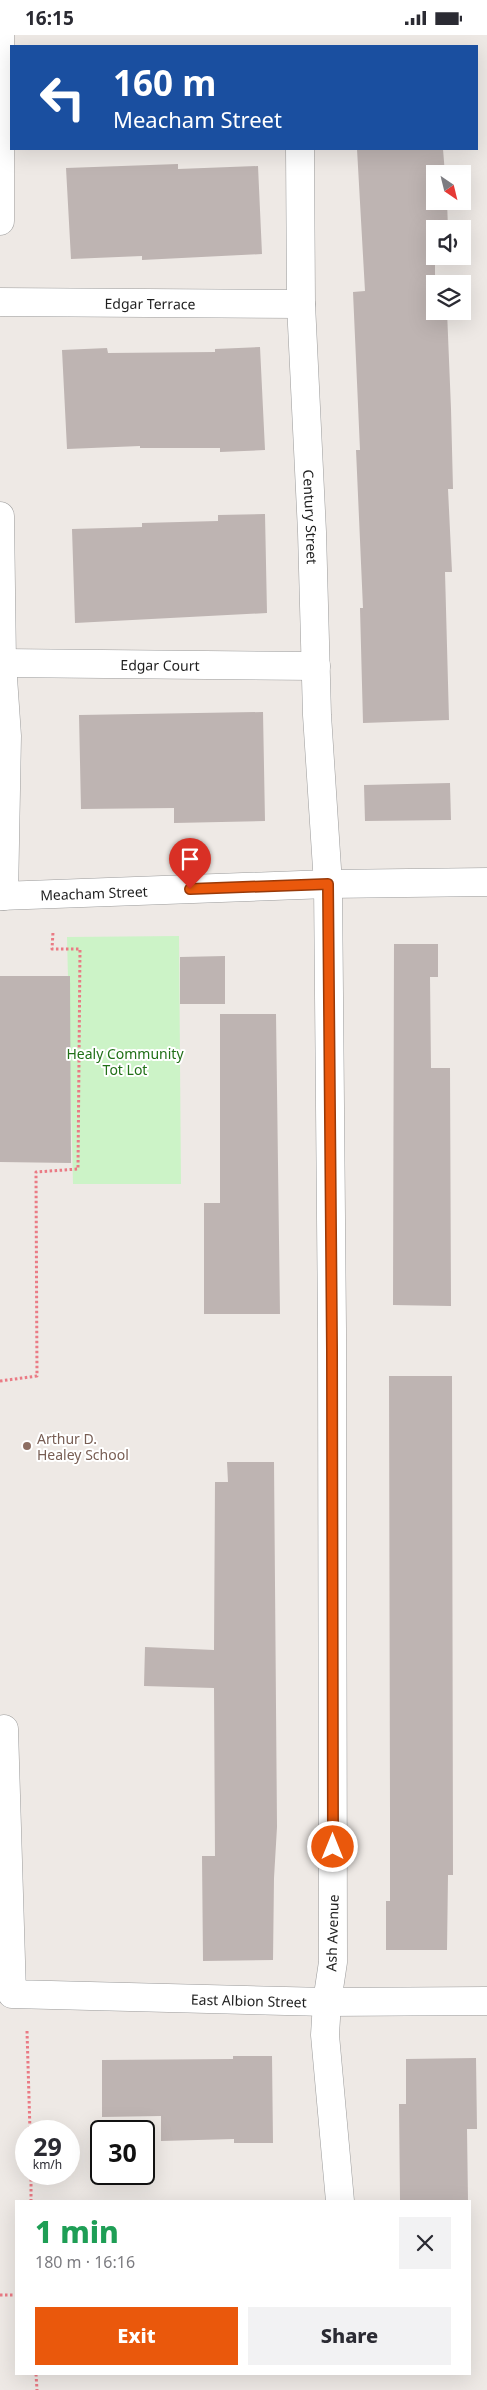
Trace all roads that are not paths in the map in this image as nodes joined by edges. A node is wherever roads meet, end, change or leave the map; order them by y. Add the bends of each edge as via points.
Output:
1 (0, 35) edge
2 (300, 150) edge
3 (0, 221) edge
4 (0, 302) edge
5 (300, 303) junction
6 (0, 516) edge
7 (2, 663) junction
8 (316, 666) junction
9 (487, 881) edge
10 (328, 884) junction
11 (2, 896) edge
12 (4, 1729) dead end
13 (487, 2001) edge
14 (327, 2002) junction
15 (340, 2200) edge

1 - 3 street
2 - 5 street, Century Street
4 - 5 street, Edgar Terrace
5 - 8 street, Century Street
6 - 7 street
7 - 8 street, Edgar Court
7 - 11 street via 7,736
8 - 10 street, Century Street
9 - 10 street, Meacham Street
10 - 11 street, Meacham Street
10 - 14 street, Ash Avenue via 333,1962
12 - 14 street, East Albion Street via 19,1994
13 - 14 street, East Albion Street
14 - 15 street, Ash Avenue via 325,2035

